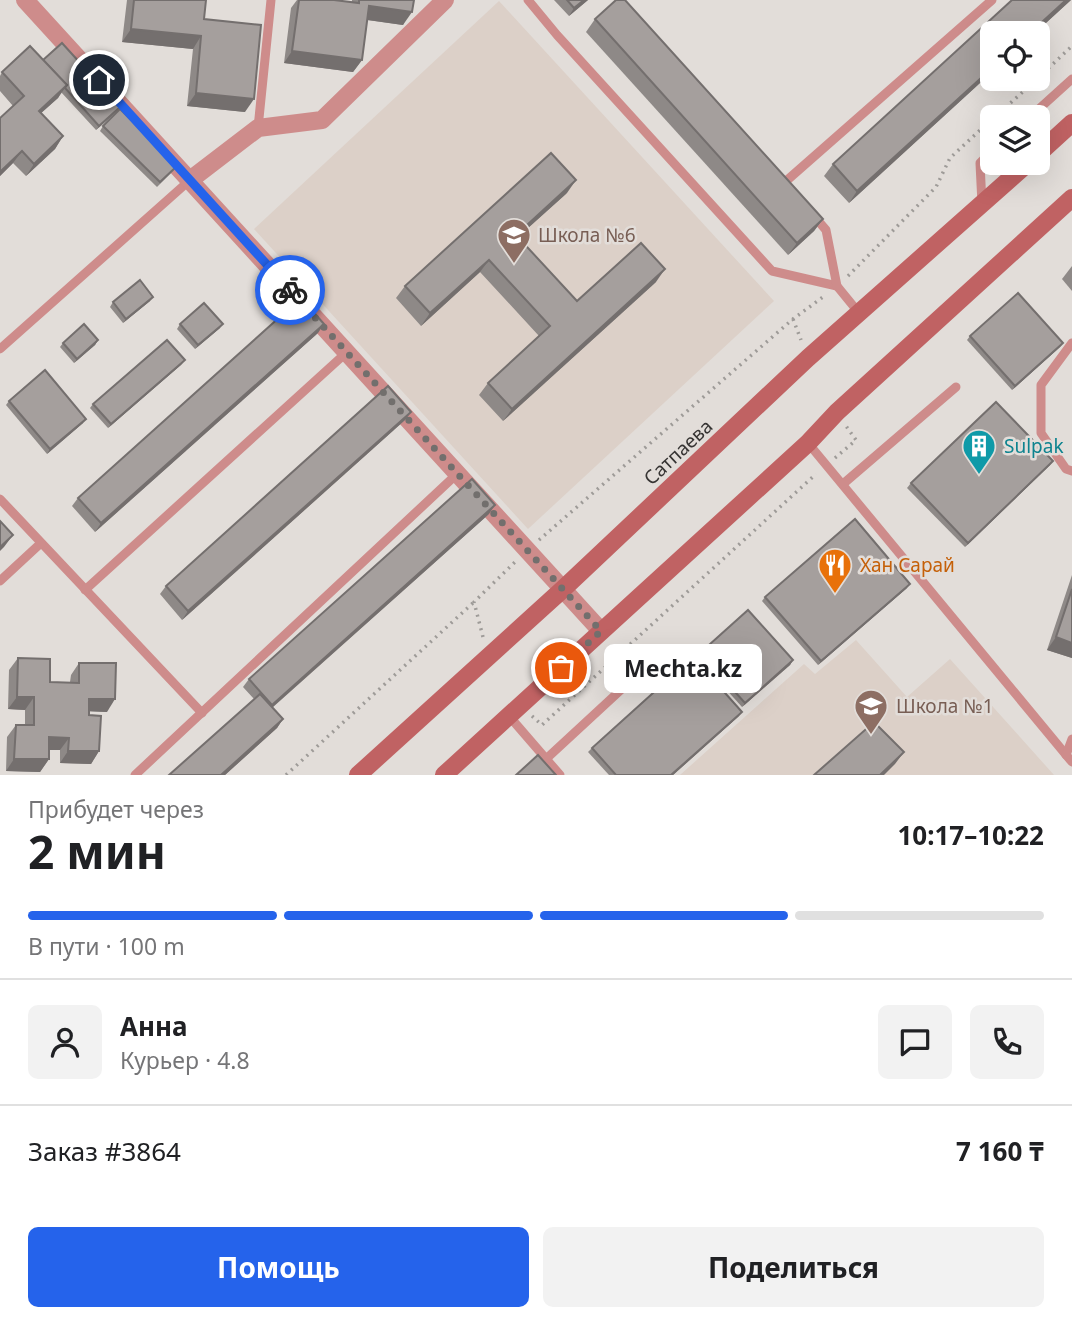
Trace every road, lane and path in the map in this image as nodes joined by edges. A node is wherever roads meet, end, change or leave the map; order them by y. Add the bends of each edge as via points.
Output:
1 (26, 0) edge
2 (271, 0) edge
3 (445, 0) edge
4 (528, 0) edge
5 (992, 0) edge
6 (1072, 47) edge
7 (1050, 66) edge
8 (1072, 79) edge
9 (1023, 91) edge
10 (1007, 105) edge
11 (1043, 105) edge
12 (1072, 123) edge
13 (258, 128) junction
14 (980, 130) edge
15 (1050, 143) edge
16 (776, 172) edge
17 (981, 175) edge
18 (1015, 175) edge
19 (190, 180) junction
20 (785, 182) junction
21 (793, 192) edge
22 (1072, 198) edge
23 (982, 204) junction
24 (810, 211) edge
25 (837, 286) junction
26 (859, 313) junction
27 (1072, 343) edge
28 (0, 349) edge
29 (347, 352) junction
30 (956, 387) dead end
31 (837, 412) junction
32 (808, 443) junction
33 (827, 465) junction
34 (1072, 471) edge
35 (457, 473) junction
36 (842, 484) junction
37 (0, 499) edge
38 (41, 543) junction
39 (527, 550) junction
40 (0, 581) edge
41 (563, 589) junction
42 (85, 590) junction
43 (474, 602) junction
44 (601, 631) junction
45 (492, 653) junction
46 (651, 662) dead end
47 (514, 710) junction
48 (202, 713) junction
49 (1072, 739) edge
50 (546, 759) junction
51 (1069, 759) edge
52 (135, 775) edge
53 (286, 775) edge
54 (358, 775) edge
55 (444, 775) edge
56 (560, 775) edge

1 - 19 street
2 - 13 lane
3 - 13 street via 322,120
4 - 25 lane via 772,271
5 - 20 lane
6 - 7 path
8 - 11 lane
9 - 10 path
12 - 15 street
13 - 19 street
14 - 25 path via 950,158 936,187
16 - 20 lane
17 - 23 lane
18 - 23 street, Сатпаева
19 - 28 lane
19 - 29 street
20 - 21 lane
22 - 31 street
23 - 26 street, Сатпаева
24 - 25 lane via 826,230
25 - 26 lane
25 - 39 path
26 - 41 street, Сатпаева
27 - 34 lane via 1041,385 1041,433
29 - 35 street
29 - 42 lane
30 - 36 lane
31 - 32 street
31 - 33 path via 856,440
32 - 33 lane
32 - 44 street
33 - 36 lane
33 - 47 path via 542,725
35 - 39 street
35 - 48 lane
36 - 51 lane
37 - 38 lane
38 - 40 lane
38 - 42 lane
39 - 41 street
39 - 43 path
41 - 44 street
41 - 45 street, Сатпаева
42 - 48 lane
43 - 45 path
43 - 53 path
44 - 47 street
45 - 54 street, Сатпаева
46 - 50 lane
47 - 50 lane
47 - 55 street
48 - 52 lane
49 - 51 lane
50 - 56 lane

